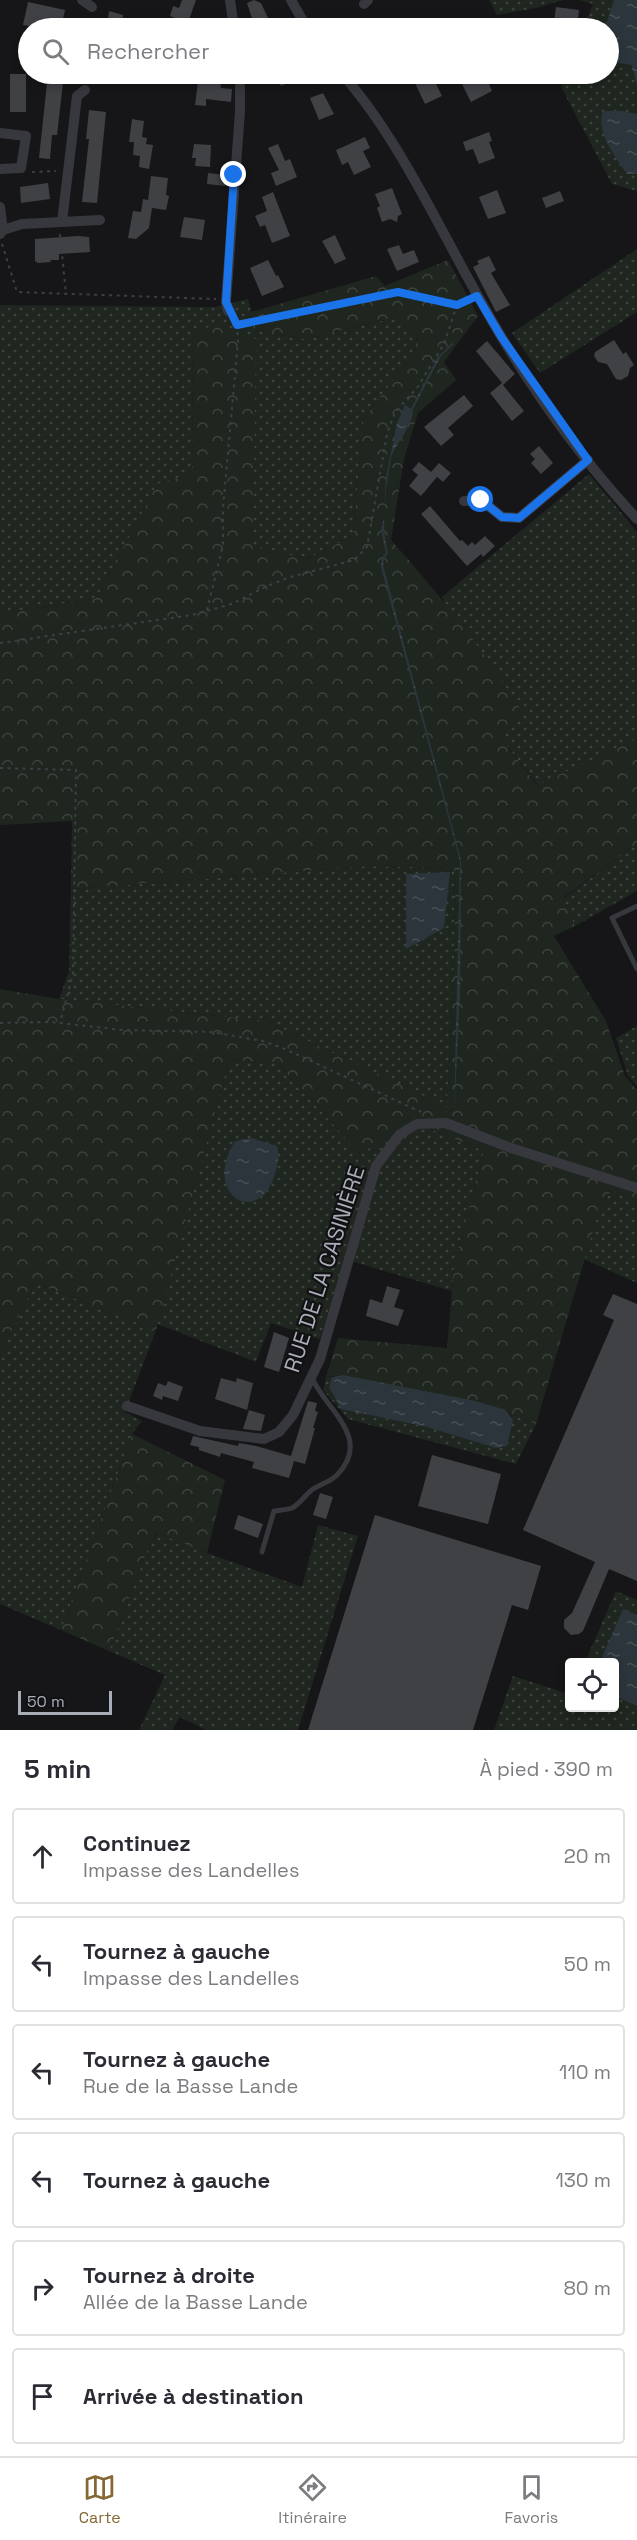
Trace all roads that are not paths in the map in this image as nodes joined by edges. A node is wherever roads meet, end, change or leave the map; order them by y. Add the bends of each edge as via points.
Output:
1 (82, 0) edge
2 (230, 0) edge
3 (291, 0) edge
4 (92, 7) dead end
5 (233, 18) edge
6 (301, 18) edge
7 (240, 84) edge
8 (351, 84) edge
9 (85, 90) dead end
10 (0, 133) edge
11 (0, 169) edge
12 (0, 207) edge
13 (100, 220) dead end
14 (62, 222) junction
15 (1, 234) edge
16 (228, 311) road end
17 (588, 460) junction
18 (464, 501) dead end
19 (637, 519) edge
20 (637, 906) edge
21 (637, 969) edge
22 (637, 1188) edge
23 (312, 1377) junction
24 (127, 1406) dead end
25 (262, 1552) dead end

1 - 4 street
2 - 5 street
3 - 6 street
7 - 16 street
8 - 17 street via 373,110 502,338
9 - 14 street via 77,96
10 - 11 street via 26,136 21,168
12 - 15 street
13 - 14 street
14 - 15 street via 22,224
17 - 18 street via 519,518 502,517 481,500
17 - 19 street
20 - 21 lane via 612,918
22 - 23 street, RUE DE LA CASINIÈRE via 446,1124 417,1124 400,1134 376,1166
23 - 24 street, RUE DE LA CASINIÈRE via 293,1415 279,1432 264,1440 200,1431
23 - 25 lane via 318,1391 342,1419 350,1437 349,1451 342,1469 328,1482 292,1508 274,1511

